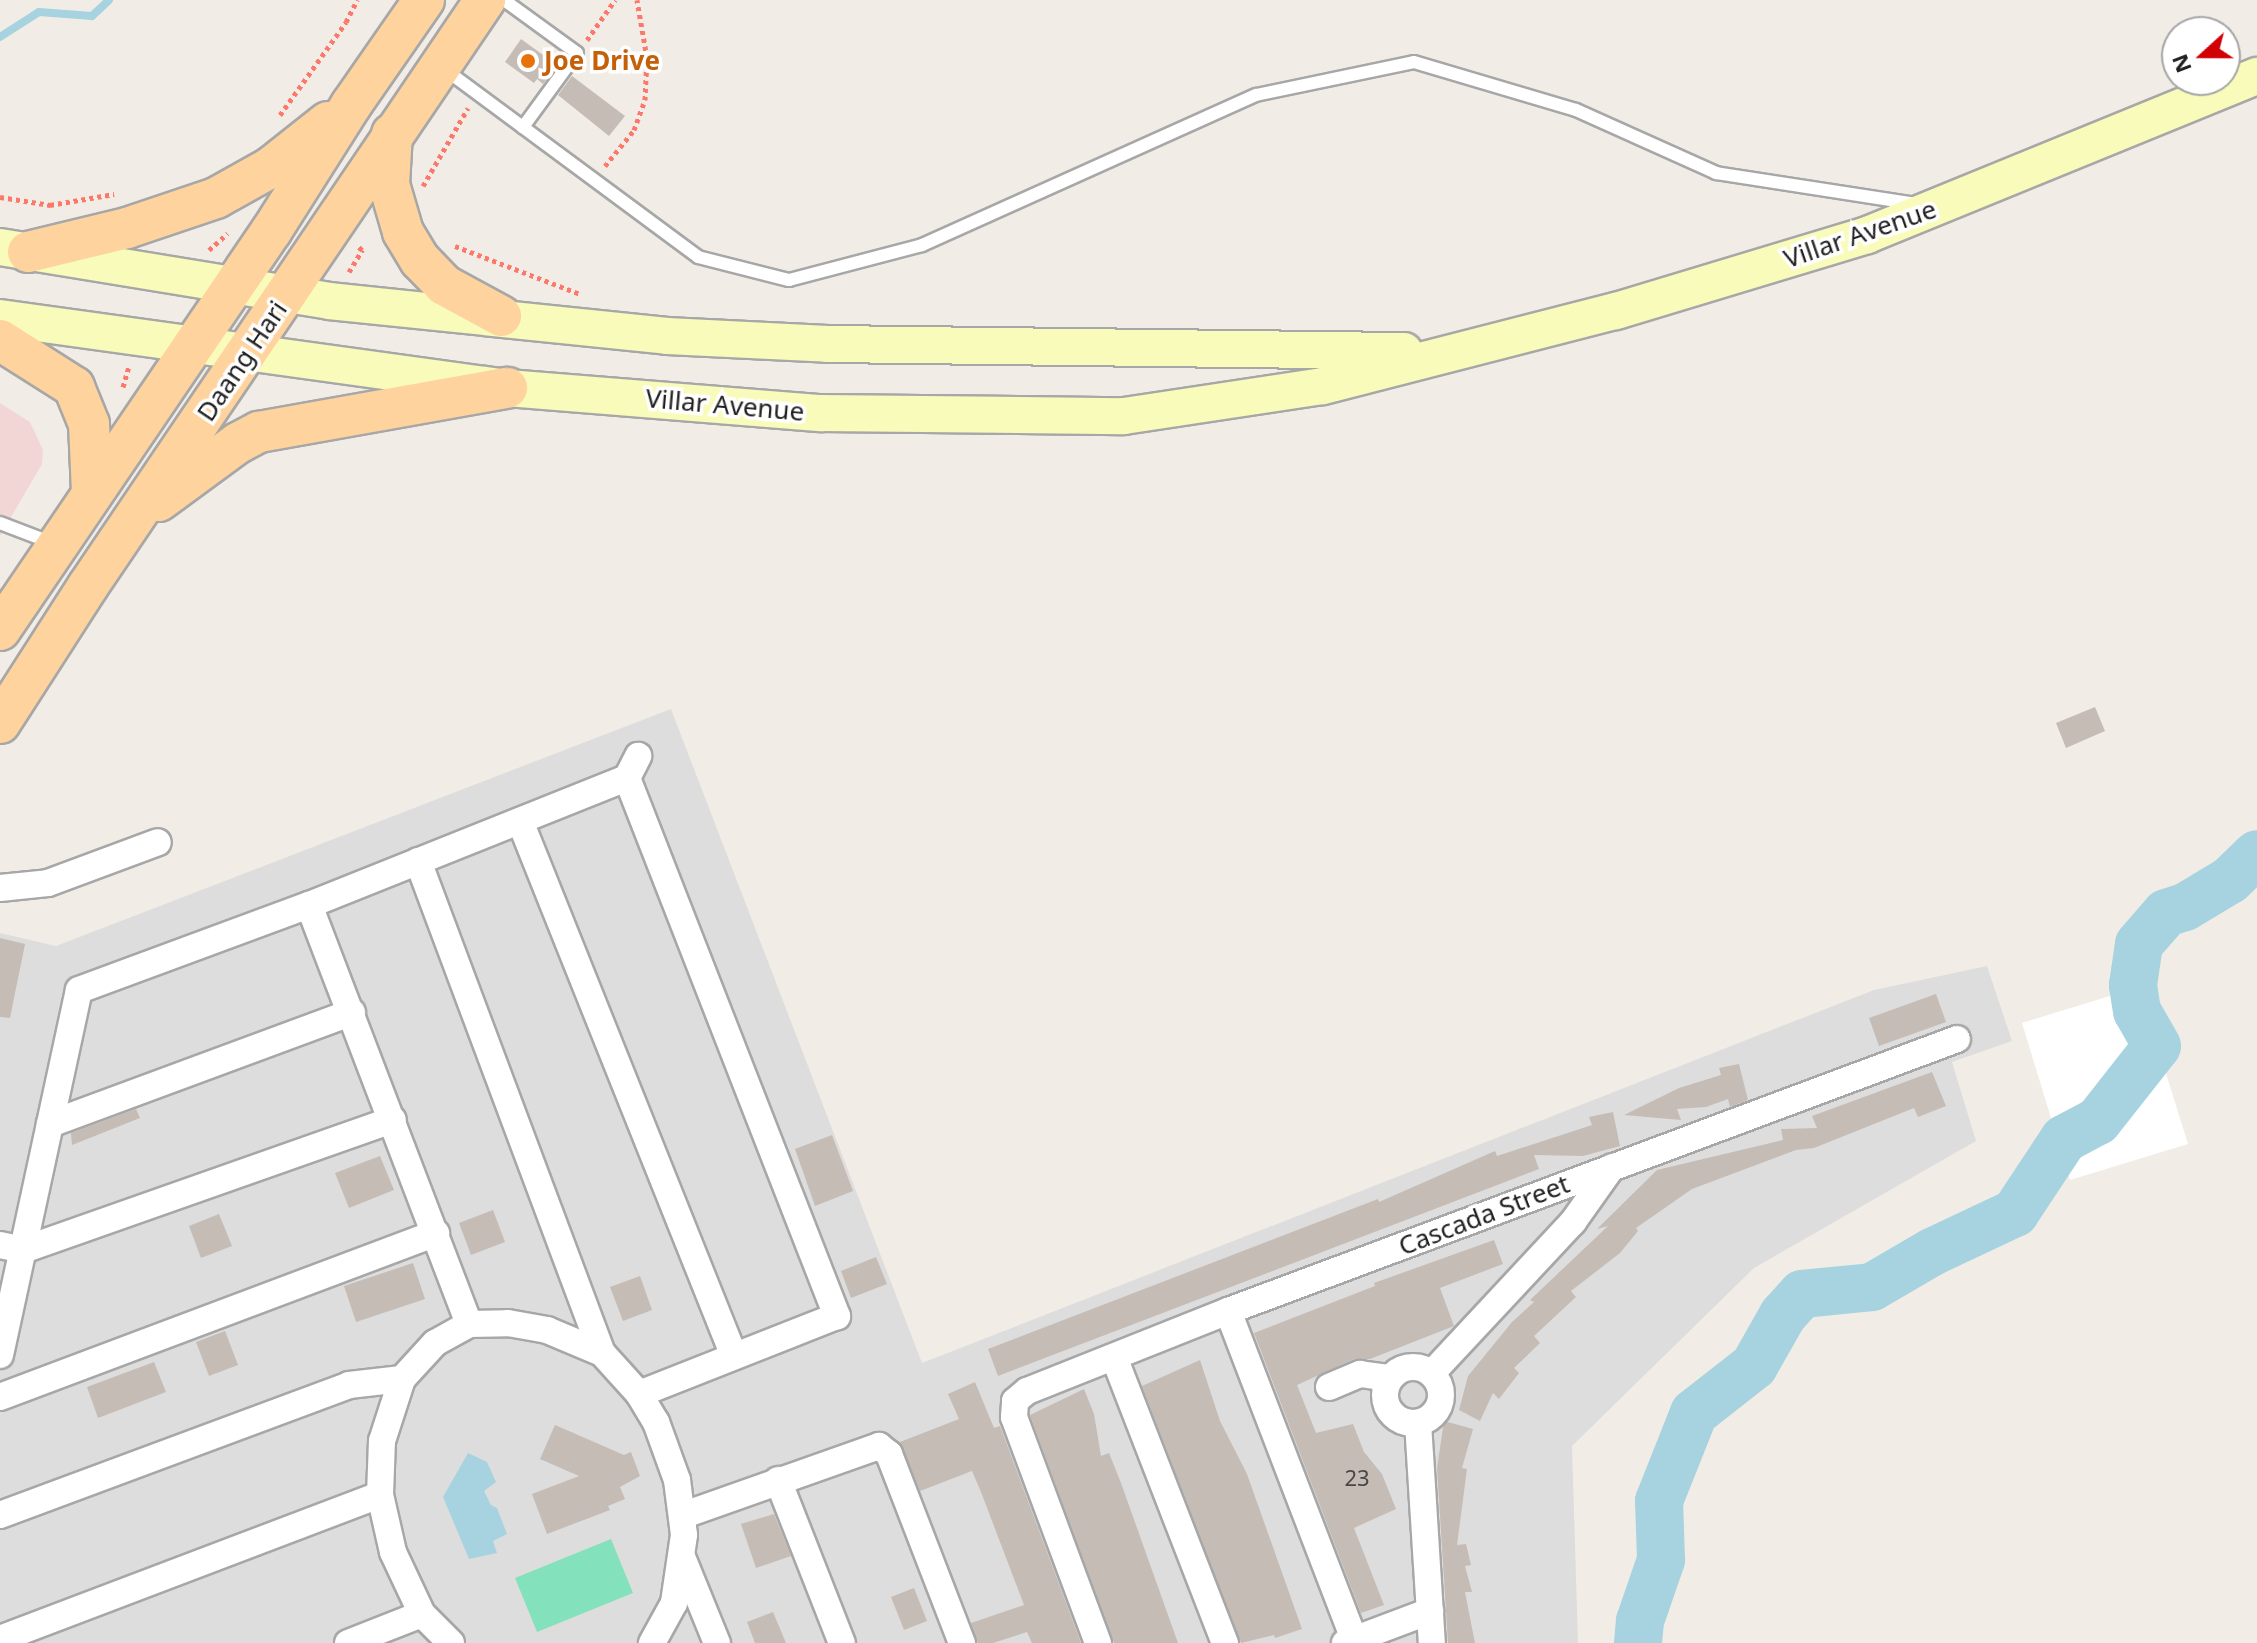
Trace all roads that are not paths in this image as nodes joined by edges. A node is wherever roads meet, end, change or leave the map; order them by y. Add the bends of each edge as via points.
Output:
1 (424, 0) edge
2 (485, 0) edge
3 (504, 0) edge
4 (441, 67) junction
5 (2257, 76) edge
6 (351, 105) junction
7 (523, 127) junction
8 (392, 134) junction
9 (1938, 208) junction
10 (14, 250) edge
11 (233, 286) junction
12 (287, 295) junction
13 (501, 316) junction
14 (0, 318) edge
15 (0, 340) edge
16 (193, 345) junction
17 (1449, 352) junction
18 (248, 354) junction
19 (507, 388) junction
20 (92, 492) junction
21 (134, 520) junction
22 (0, 523) edge
23 (55, 545) junction
24 (0, 630) edge
25 (0, 723) edge
26 (520, 821) junction
27 (158, 842) dead end
28 (418, 861) junction
29 (0, 888) edge
30 (309, 905) junction
31 (352, 1012) junction
32 (1957, 1039) dead end
33 (393, 1120) junction
34 (50, 1124) junction
35 (1612, 1167) junction
36 (436, 1233) junction
37 (11, 1247) edge
38 (1228, 1311) junction
39 (469, 1324) junction
40 (602, 1353) junction
41 (0, 1355) edge
42 (734, 1356) junction
43 (1114, 1357) junction
44 (1432, 1373) junction
45 (1390, 1378) junction
46 (402, 1379) junction
47 (1329, 1387) dead end
48 (639, 1394) junction
49 (0, 1397) edge
50 (1418, 1423) junction
51 (778, 1480) junction
52 (380, 1495) junction
53 (0, 1515) edge
54 (684, 1515) junction
55 (682, 1557) junction
56 (1430, 1611) junction
57 (422, 1614) junction
58 (0, 1639) edge
59 (1350, 1641) edge
60 (348, 1643) edge
61 (451, 1643) edge
62 (652, 1643) edge
63 (717, 1643) edge
64 (842, 1643) edge
65 (962, 1643) edge
66 (1098, 1643) edge
67 (1225, 1643) edge
68 (1432, 1643) edge

1 - 6 main road, Daang Hari
2 - 4 main road, Daang Hari
3 - 7 lane via 577,53
4 - 7 lane
4 - 8 main road, Daang Hari
5 - 9 street, Villar Avenue
6 - 10 main road via 270,168 216,198 127,228
6 - 11 main road, Daang Hari
7 - 9 lane via 698,257 789,280 922,245 1256,95 1414,62 1576,110 1716,173
8 - 12 main road, Daang Hari
8 - 13 main road via 392,196 414,251 444,285
9 - 17 street, Villar Avenue via 1867,235 1616,311
10 - 11 street, Villar Avenue
11 - 12 street, Villar Avenue
11 - 16 main road, Daang Hari
12 - 13 street, Villar Avenue
12 - 18 main road, Daang Hari
13 - 17 street, Villar Avenue via 667,336 828,344
14 - 16 street, Villar Avenue
15 - 20 main road via 74,387 89,424
16 - 18 street, Villar Avenue
16 - 20 main road, Daang Hari
17 - 19 street, Villar Avenue via 1323,386 1124,416 821,413
18 - 19 street, Villar Avenue
18 - 21 main road, Daang Hari
19 - 21 main road via 259,432
20 - 23 main road, Daang Hari
21 - 25 main road, Daang Hari
22 - 23 lane
23 - 24 main road, Daang Hari
26 - 28 street
26 - 42 street
26 - 42 street via 632,767 837,1316
27 - 29 street via 48,883
28 - 30 street
28 - 40 street
30 - 31 street
30 - 34 street via 79,990
31 - 33 street
31 - 34 street
32 - 35 street, Cascada Street
33 - 36 street
33 - 37 street
34 - 37 street
35 - 38 street, Cascada Street
35 - 44 street via 1573,1222
36 - 39 street
36 - 49 street
37 - 41 street
38 - 43 street, Cascada Street
38 - 59 street
39 - 40 street via 547,1330
39 - 46 street via 435,1343
40 - 48 street
42 - 48 street
43 - 66 street, Cascada Street via 1027,1391 1015,1401 1014,1417
43 - 67 street
44 - 45 street via 1406,1367
44 - 50 street via 1442,1398 1434,1415
45 - 47 street via 1360,1374
45 - 50 street via 1387,1405 1400,1420
46 - 52 street via 382,1441
46 - 53 street via 349,1385
48 - 54 street via 666,1448
50 - 56 street
51 - 54 street
51 - 64 street
51 - 65 street via 868,1448 879,1446 889,1454
52 - 57 street via 393,1552
52 - 58 street
54 - 55 street
55 - 62 street via 674,1603
55 - 63 street
56 - 59 street
56 - 68 street
57 - 60 street
57 - 61 street

